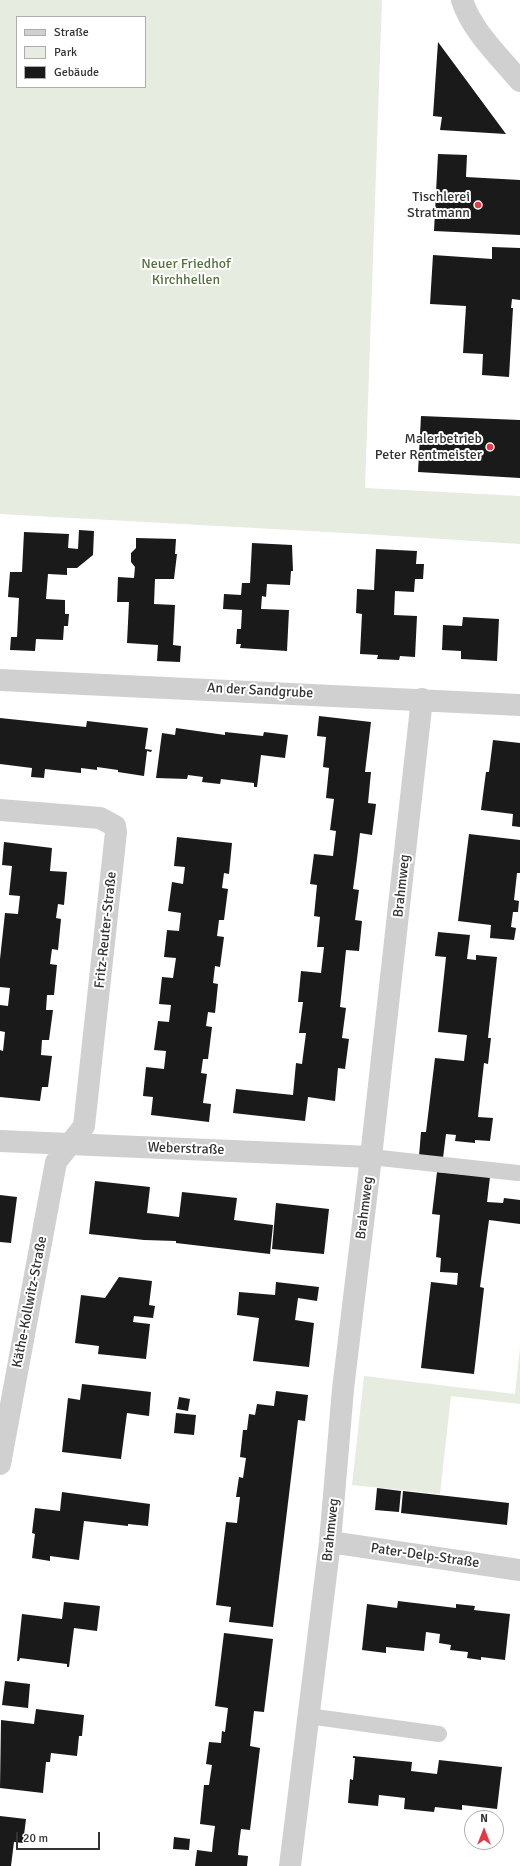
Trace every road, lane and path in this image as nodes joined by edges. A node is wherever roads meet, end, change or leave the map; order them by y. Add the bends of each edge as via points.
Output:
1 (462, 0) edge
2 (520, 80) edge
3 (0, 680) edge
4 (422, 699) junction
5 (520, 705) edge
6 (0, 810) edge
7 (0, 1141) edge
8 (70, 1145) junction
9 (372, 1157) junction
10 (518, 1173) dead end
11 (0, 1464) edge
12 (330, 1542) junction
13 (520, 1570) edge
14 (308, 1716) junction
15 (439, 1734) dead end
16 (290, 1866) edge

1 - 2 street via 473,24
3 - 4 street, An der Sandgrube
4 - 5 street, An der Sandgrube
4 - 9 street, Brahmweg
6 - 8 street, Fritz-Reuter-Straße via 100,818 114,826 116,832 84,1126
7 - 8 street, Weberstraße
8 - 9 street, Weberstraße
8 - 11 street, Käthe-Kollwitz-Straße via 56,1162
9 - 10 lane
9 - 12 street, Brahmweg via 343,1389
12 - 13 street, Pater-Delp-Straße
12 - 14 street, Brahmweg
14 - 15 lane
14 - 16 street, Brahmweg

